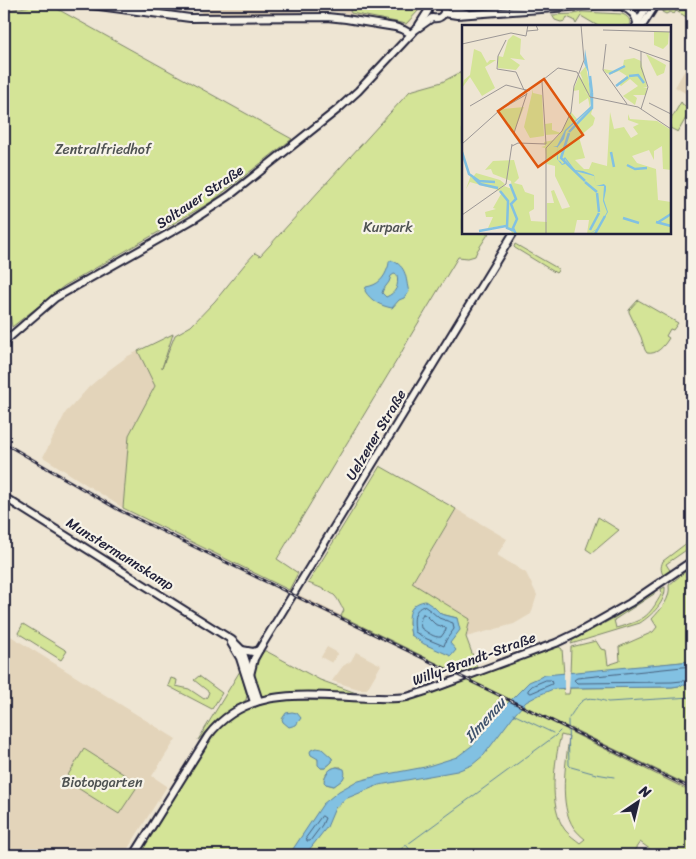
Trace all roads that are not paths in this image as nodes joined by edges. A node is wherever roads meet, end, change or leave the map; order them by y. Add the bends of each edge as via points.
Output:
1 (84, 4) edge
2 (441, 4) edge
3 (447, 4) edge
4 (612, 4) edge
5 (668, 4) edge
6 (651, 5) edge
7 (622, 6) junction
8 (430, 8) edge
9 (444, 13) junction
10 (472, 14) junction
11 (638, 25) edge
12 (413, 32) junction
13 (513, 234) edge
14 (4, 342) edge
15 (4, 497) edge
16 (692, 562) edge
17 (222, 633) junction
18 (242, 650) junction
19 (259, 650) junction
20 (254, 660) junction
21 (246, 663) junction
22 (250, 675) junction
23 (256, 701) junction
24 (134, 855) edge

1 - 12 street via 190,18 336,18
2 - 9 street
3 - 10 street via 455,10
4 - 7 street, Soltauer Straße
4 - 10 street, Soltauer Straße
5 - 6 street, Soltauer Straße
6 - 7 street, Soltauer Straße
6 - 11 street
7 - 11 street via 633,12
8 - 9 street, Soltauer Straße via 436,19
8 - 12 street, Soltauer Straße
9 - 10 street, Soltauer Straße
12 - 14 street, Soltauer Straße via 358,92 229,196 55,298
13 - 19 street, Uelzener Straße
15 - 17 street, Munstermannskamp
16 - 23 street, Willy-Brandt-Straße via 577,633 426,691 407,697 290,696
17 - 18 street, Munstermannskamp
17 - 23 street, Munstermannskamp via 237,652
18 - 19 street
18 - 21 street
19 - 20 street, Uelzener Straße
19 - 21 street, Uelzener Straße
20 - 21 street
20 - 22 street, Uelzener Straße
21 - 22 street
22 - 23 street
23 - 24 street, Willy-Brandt-Straße via 241,707 212,730

